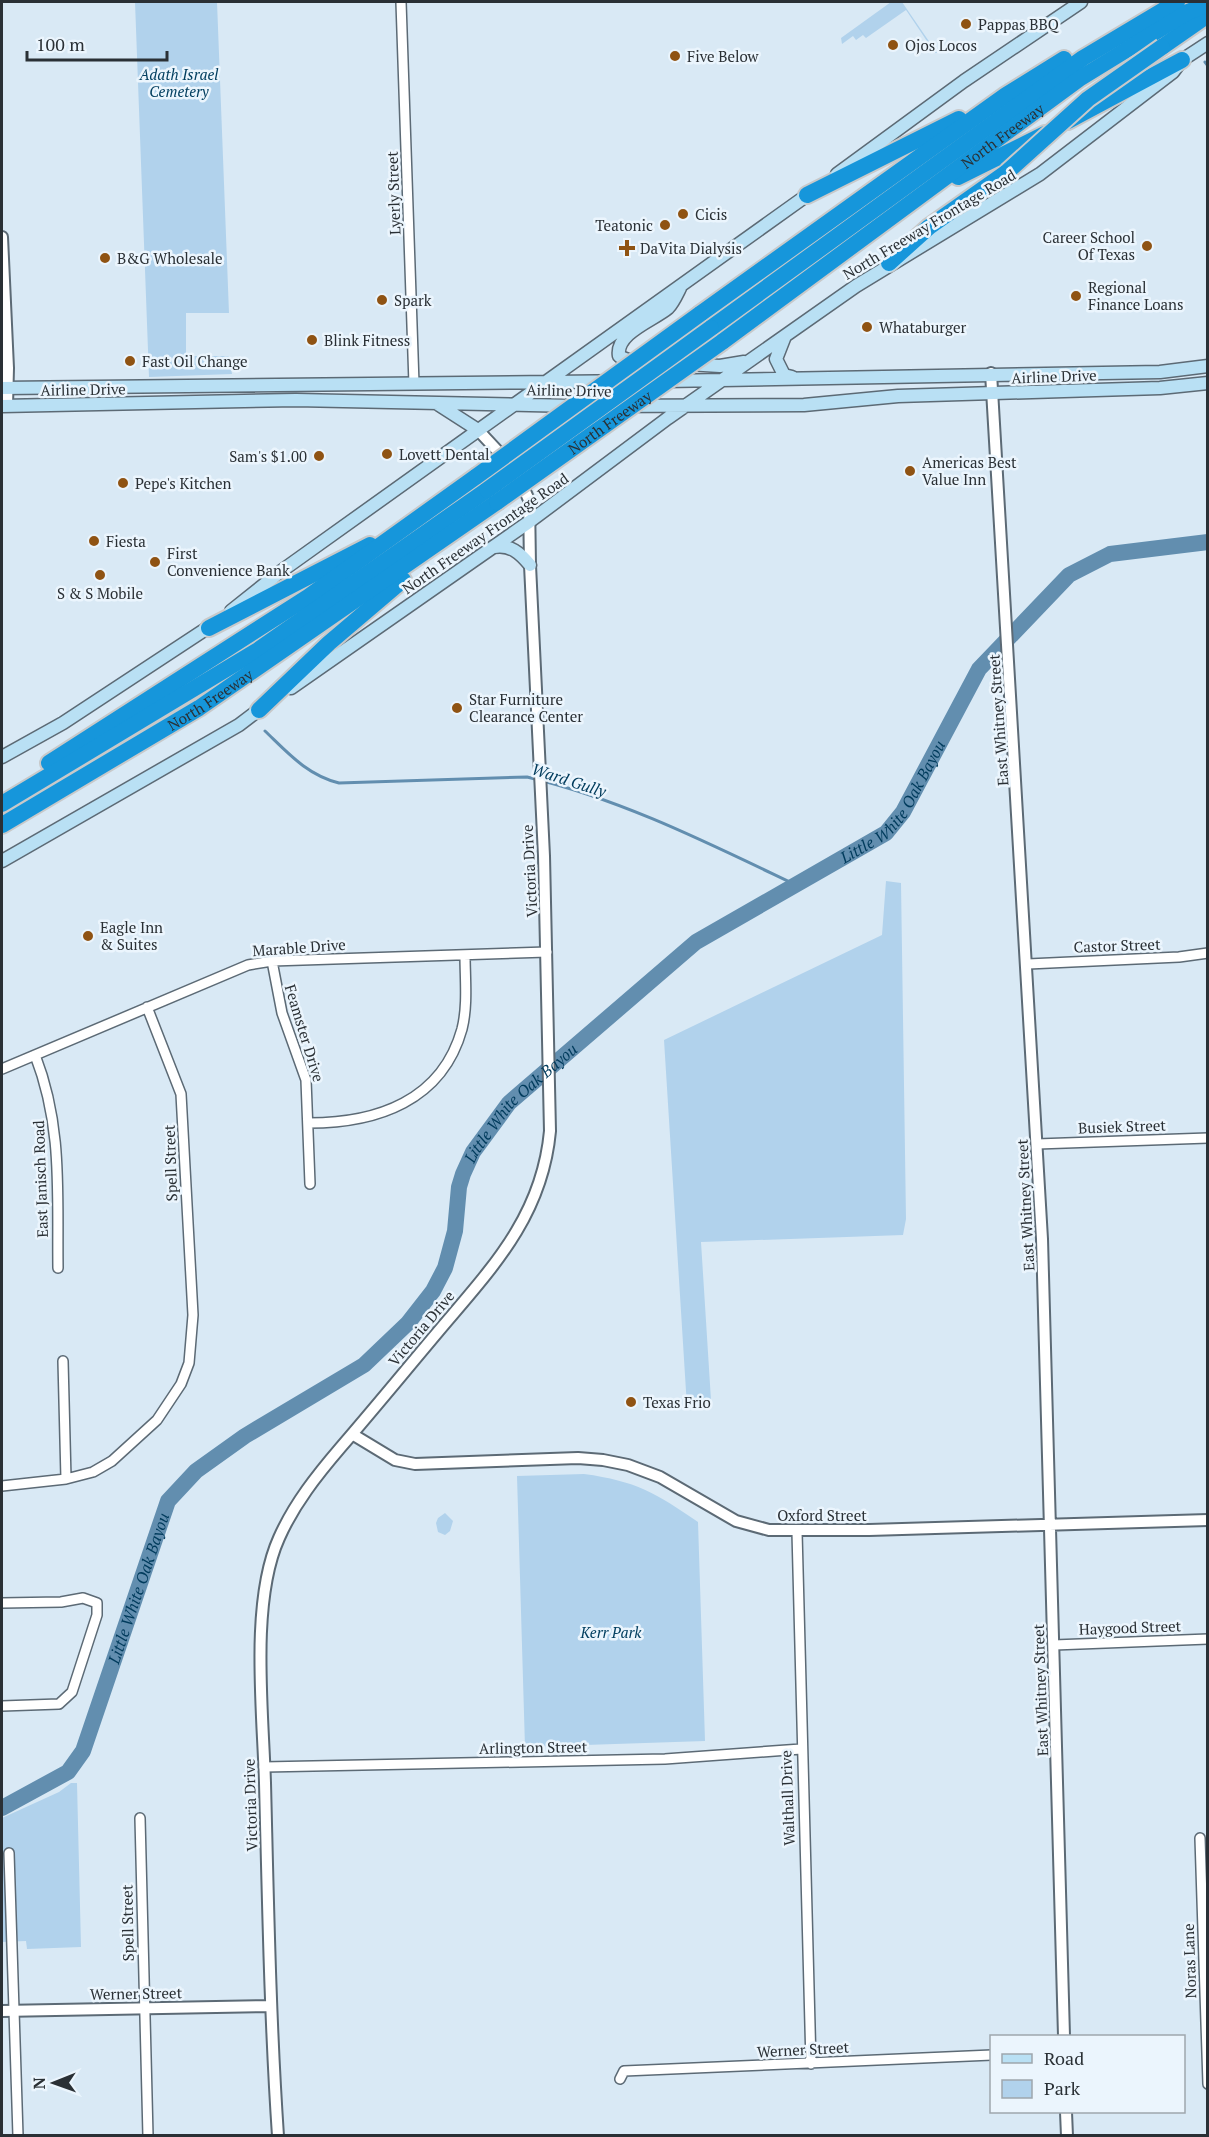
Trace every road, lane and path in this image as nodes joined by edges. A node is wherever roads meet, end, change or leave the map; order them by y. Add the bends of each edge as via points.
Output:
1 (401, 2) edge
2 (1081, 2) edge
3 (1156, 2) edge
4 (1177, 2) edge
5 (1208, 4) edge
6 (1208, 15) edge
7 (1208, 43) edge
8 (1182, 60) junction
9 (1006, 95) junction
10 (807, 195) junction
11 (920, 196) junction
12 (2, 237) edge
13 (889, 263) junction
14 (682, 284) junction
15 (785, 335) junction
16 (748, 361) junction
17 (1208, 366) edge
18 (1160, 372) junction
19 (991, 373) junction
20 (908, 376) junction
21 (799, 379) junction
22 (548, 381) junction
23 (720, 381) junction
24 (1208, 383) edge
25 (414, 384) junction
26 (277, 385) junction
27 (139, 386) junction
28 (5, 388) edge
29 (1160, 388) junction
30 (992, 393) junction
31 (908, 396) junction
32 (278, 400) junction
33 (139, 403) junction
34 (376, 403) junction
35 (435, 403) junction
36 (514, 405) junction
37 (4, 406) edge
38 (684, 407) junction
39 (449, 412) junction
40 (478, 430) junction
41 (457, 445) junction
42 (487, 489) junction
43 (529, 522) junction
44 (465, 526) junction
45 (391, 538) junction
46 (493, 547) junction
47 (530, 565) junction
48 (209, 628) junction
49 (259, 710) junction
50 (2, 757) edge
51 (2, 791) edge
52 (2, 804) edge
53 (2, 825) edge
54 (2, 861) edge
55 (547, 952) junction
56 (1208, 953) edge
57 (465, 955) junction
58 (272, 961) junction
59 (1028, 964) junction
60 (147, 1007) junction
61 (35, 1055) junction
62 (2, 1069) edge
63 (309, 1123) junction
64 (1208, 1137) edge
65 (1037, 1144) junction
66 (310, 1184) dead end
67 (58, 1268) dead end
68 (63, 1361) dead end
69 (352, 1434) junction
70 (66, 1479) junction
71 (2, 1486) edge
72 (1208, 1520) edge
73 (1051, 1525) junction
74 (797, 1532) junction
75 (2, 1603) edge
76 (1208, 1639) edge
77 (1054, 1645) junction
78 (2, 1706) edge
79 (801, 1749) junction
80 (264, 1767) junction
81 (140, 1818) dead end
82 (1200, 1838) dead end
83 (9, 1853) dead end
84 (271, 2006) junction
85 (144, 2008) junction
86 (2, 2011) edge
87 (14, 2011) junction
88 (1064, 2035) edge
89 (990, 2055) edge
90 (811, 2064) junction
91 (620, 2079) dead end
92 (1208, 2084) edge
93 (1066, 2113) edge
94 (18, 2136) edge
95 (148, 2136) edge
96 (278, 2136) edge
97 (1067, 2136) edge

1 - 25 street, Lyerly Street
2 - 10 main road
3 - 9 highway, North Freeway
4 - 42 highway, North Freeway, bridge via 1083,58
5 - 11 highway, North Freeway via 1188,12 1079,79
6 - 13 highway, bridge via 1088,99 1007,172 929,227
7 - 8 main road, North Freeway Frontage Road
8 - 11 highway
8 - 13 main road, North Freeway Frontage Road via 1173,72 1040,174
9 - 10 highway
9 - 42 highway, North Freeway, bridge via 700,314
10 - 14 main road
11 - 42 highway, North Freeway, bridge via 722,342
12 - 28 street
13 - 15 main road, North Freeway Frontage Road
14 - 16 main road via 670,306 625,338 619,356 644,363 720,366
14 - 22 main road
15 - 16 main road, North Freeway Frontage Road
15 - 21 main road via 777,364 784,375
16 - 23 main road, North Freeway Frontage Road
17 - 18 main road, Airline Drive
18 - 19 main road, Airline Drive
18 - 29 main road
19 - 20 main road, Airline Drive
19 - 30 street, East Whitney Street
20 - 21 main road, Airline Drive
20 - 31 main road
21 - 23 main road, Airline Drive
22 - 23 main road, Airline Drive
22 - 25 main road, Airline Drive
22 - 36 main road
23 - 38 main road, North Freeway Frontage Road
24 - 29 main road, Airline Drive
25 - 26 main road, Airline Drive
25 - 34 main road via 409,392 391,393
26 - 27 main road, Airline Drive
26 - 32 main road
27 - 28 main road, Airline Drive
27 - 33 main road
28 - 37 street
29 - 30 main road, Airline Drive
30 - 31 main road, Airline Drive
30 - 59 street, East Whitney Street
31 - 38 main road, Airline Drive via 804,405
32 - 33 main road, Airline Drive
32 - 34 main road, Airline Drive
33 - 37 main road, Airline Drive
34 - 35 main road, Airline Drive
35 - 36 main road, Airline Drive
35 - 39 main road
36 - 38 main road, Airline Drive
36 - 40 main road
38 - 43 main road, North Freeway Frontage Road
39 - 40 main road
39 - 41 main road via 459,425
40 - 41 main road
40 - 43 street, Victoria Drive via 497,447 526,488
41 - 48 main road
42 - 44 highway, North Freeway
42 - 45 highway, North Freeway
42 - 52 highway, North Freeway via 258,650
43 - 46 main road, North Freeway Frontage Road
43 - 47 street, Victoria Drive
44 - 49 highway via 329,643
44 - 53 highway, North Freeway via 199,708
45 - 48 highway via 358,549
45 - 51 highway, North Freeway via 308,597
46 - 47 main road via 504,545
46 - 49 main road, North Freeway Frontage Road
47 - 55 street, Victoria Drive
48 - 50 main road via 63,723
49 - 54 main road, North Freeway Frontage Road
55 - 57 street, Marable Drive
55 - 69 street, Victoria Drive via 548,1158 538,1191 515,1237
56 - 59 street, Castor Street
57 - 58 street, Marable Drive
57 - 63 street via 462,1027 456,1046 434,1079 396,1108 375,1116
58 - 60 street, Marable Drive via 248,965
58 - 63 street, Feamster Drive via 282,1013 306,1080
59 - 65 street, East Whitney Street
60 - 61 street, Marable Drive
60 - 70 street, Spell Street via 181,1094 192,1328 189,1362 181,1384 157,1420 112,1461 93,1472
61 - 62 street, Marable Drive
61 - 67 street, East Janisch Road via 52,1106 57,1141
63 - 66 street, Feamster Drive
64 - 65 street, Busiek Street
65 - 73 street, East Whitney Street
68 - 70 street
69 - 74 street, Oxford Street via 395,1460 415,1464 578,1458 628,1465 660,1477 736,1521 769,1530
69 - 80 street, Victoria Drive via 306,1490 271,1554 262,1617
70 - 71 street, Spell Street
72 - 73 street, Oxford Street
73 - 74 street, Oxford Street
73 - 77 street, East Whitney Street
74 - 79 street, Walthall Drive
75 - 78 street via 83,1598 97,1603 97,1615 72,1692 59,1704
76 - 77 street, Haygood Street
77 - 88 street, East Whitney Street
79 - 80 street, Arlington Street via 665,1759
79 - 90 street, Walthall Drive
80 - 84 street, Victoria Drive
81 - 85 street, Spell Street
82 - 92 street, Noras Lane
83 - 87 street
84 - 85 street, Werner Street
84 - 96 street, Victoria Drive
85 - 87 street, Werner Street
85 - 95 street, Spell Street
86 - 87 street, Werner Street
87 - 94 street
89 - 90 street, Werner Street
90 - 91 street, Werner Street via 624,2071
93 - 97 street

